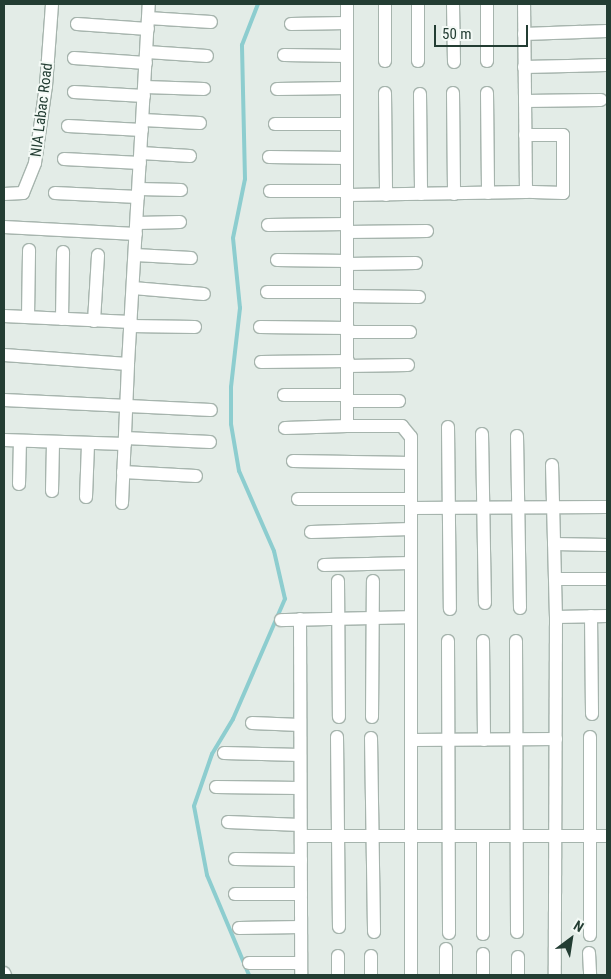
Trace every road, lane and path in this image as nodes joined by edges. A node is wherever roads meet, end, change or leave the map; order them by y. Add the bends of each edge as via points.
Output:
1 (52, 4) edge
2 (149, 4) edge
3 (347, 4) edge
4 (385, 4) edge
5 (418, 4) edge
6 (453, 4) edge
7 (487, 4) edge
8 (524, 4) edge
9 (211, 22) dead end
10 (347, 23) junction
11 (77, 24) dead end
12 (148, 24) junction
13 (291, 24) dead end
14 (607, 31) edge
15 (524, 34) junction
16 (284, 55) dead end
17 (207, 56) dead end
18 (347, 56) junction
19 (146, 57) junction
20 (74, 58) dead end
21 (385, 61) dead end
22 (418, 61) dead end
23 (487, 61) dead end
24 (454, 62) dead end
25 (606, 65) dead end
26 (524, 66) junction
27 (347, 88) junction
28 (204, 89) dead end
29 (277, 89) dead end
30 (74, 92) dead end
31 (144, 92) junction
32 (385, 93) dead end
33 (453, 93) dead end
34 (487, 93) dead end
35 (420, 94) dead end
36 (601, 100) dead end
37 (525, 101) junction
38 (200, 123) dead end
39 (275, 124) dead end
40 (347, 124) junction
41 (142, 125) junction
42 (68, 126) dead end
43 (525, 135) junction
44 (190, 156) dead end
45 (269, 157) dead end
46 (140, 158) junction
47 (347, 158) junction
48 (64, 159) dead end
49 (181, 190) dead end
50 (270, 191) dead end
51 (526, 192) junction
52 (55, 193) dead end
53 (138, 193) junction
54 (347, 193) junction
55 (488, 193) junction
56 (4, 194) edge
57 (421, 194) junction
58 (454, 194) junction
59 (386, 195) junction
60 (180, 222) dead end
61 (268, 225) dead end
62 (4, 228) edge
63 (136, 228) junction
64 (347, 228) junction
65 (427, 231) dead end
66 (29, 250) dead end
67 (64, 252) dead end
68 (98, 255) dead end
69 (135, 255) junction
70 (191, 258) dead end
71 (277, 260) dead end
72 (348, 262) junction
73 (416, 263) dead end
74 (133, 288) junction
75 (267, 292) dead end
76 (204, 294) dead end
77 (347, 294) junction
78 (419, 297) dead end
79 (4, 316) edge
80 (28, 317) junction
81 (62, 319) junction
82 (94, 321) junction
83 (131, 324) junction
84 (260, 326) dead end
85 (195, 327) dead end
86 (347, 330) junction
87 (410, 332) dead end
88 (4, 354) edge
89 (261, 362) dead end
90 (128, 364) junction
91 (347, 364) junction
92 (408, 365) dead end
93 (284, 395) dead end
94 (348, 398) junction
95 (4, 400) edge
96 (399, 401) dead end
97 (126, 407) junction
98 (211, 410) dead end
99 (348, 426) junction
100 (448, 427) dead end
101 (285, 428) dead end
102 (482, 434) dead end
103 (517, 436) dead end
104 (4, 440) edge
105 (20, 441) junction
106 (125, 441) junction
107 (210, 442) dead end
108 (53, 443) junction
109 (88, 444) junction
110 (293, 461) dead end
111 (411, 463) junction
112 (552, 465) dead end
113 (123, 472) junction
114 (196, 476) dead end
115 (19, 484) dead end
116 (52, 491) dead end
117 (86, 497) dead end
118 (298, 499) dead end
119 (122, 503) dead end
120 (411, 504) junction
121 (450, 508) junction
122 (485, 508) junction
123 (518, 508) junction
124 (554, 508) junction
125 (607, 508) edge
126 (411, 529) junction
127 (311, 532) dead end
128 (554, 544) junction
129 (607, 545) edge
130 (411, 563) junction
131 (324, 565) dead end
132 (555, 579) junction
133 (607, 579) edge
134 (338, 581) dead end
135 (373, 581) dead end
136 (485, 603) dead end
137 (520, 608) dead end
138 (450, 609) dead end
139 (556, 616) junction
140 (591, 616) junction
141 (607, 616) edge
142 (411, 617) junction
143 (339, 618) junction
144 (373, 618) junction
145 (300, 619) junction
146 (281, 620) dead end
147 (448, 641) dead end
148 (483, 641) dead end
149 (516, 641) dead end
150 (592, 714) dead end
151 (339, 717) dead end
152 (372, 717) dead end
153 (252, 723) dead end
154 (300, 725) junction
155 (337, 737) dead end
156 (590, 737) dead end
157 (371, 738) dead end
158 (517, 739) junction
159 (556, 739) junction
160 (411, 740) junction
161 (450, 740) junction
162 (484, 740) junction
163 (224, 753) dead end
164 (300, 755) junction
165 (216, 787) dead end
166 (300, 788) junction
167 (228, 822) dead end
168 (300, 831) junction
169 (338, 836) junction
170 (483, 836) junction
171 (517, 836) junction
172 (556, 836) junction
173 (591, 836) junction
174 (607, 836) edge
175 (374, 837) junction
176 (411, 837) junction
177 (451, 837) junction
178 (235, 860) dead end
179 (301, 860) junction
180 (235, 894) dead end
181 (301, 894) junction
182 (301, 927) junction
183 (339, 927) dead end
184 (239, 928) dead end
185 (374, 932) dead end
186 (449, 932) dead end
187 (517, 932) dead end
188 (483, 934) dead end
189 (590, 935) dead end
190 (446, 949) dead end
191 (589, 953) dead end
192 (483, 954) dead end
193 (338, 956) dead end
194 (371, 956) dead end
195 (518, 957) dead end
196 (250, 963) dead end
197 (301, 969) edge
198 (338, 975) edge
199 (371, 975) edge
200 (410, 975) edge
201 (446, 975) edge
202 (483, 975) edge
203 (518, 975) edge
204 (555, 975) edge
205 (590, 975) edge

1 - 56 street, NIA Labac Road via 46,86 35,163 23,193
2 - 12 street
3 - 10 street
4 - 21 street
5 - 22 street
6 - 24 street
7 - 23 street
8 - 15 street
9 - 12 street
10 - 13 street
10 - 18 street
11 - 12 street
12 - 19 street
14 - 15 street
15 - 26 street
16 - 18 street
17 - 19 street
18 - 27 street
19 - 20 street
19 - 31 street
25 - 26 street
26 - 37 street
27 - 29 street
27 - 40 street
28 - 31 street
30 - 31 street
31 - 41 street
32 - 59 street
33 - 58 street
34 - 55 street
35 - 57 street
36 - 37 street
37 - 43 street
38 - 41 street
39 - 40 street
40 - 47 street
41 - 42 street
41 - 46 street
43 - 51 street
43 - 51 street via 563,135 563,193
44 - 46 street
45 - 47 street
46 - 48 street
46 - 53 street
47 - 54 street
49 - 53 street
50 - 54 street
51 - 55 street
52 - 53 street
53 - 63 street
54 - 59 street
54 - 64 street
55 - 58 street
57 - 58 street
57 - 59 street
60 - 63 street
61 - 64 street
62 - 63 street
63 - 69 street
64 - 65 street
64 - 72 street
66 - 80 street
67 - 81 street
68 - 82 street
69 - 70 street
69 - 74 street
71 - 72 street
72 - 73 street
72 - 77 street
74 - 76 street
74 - 83 street
75 - 77 street
77 - 78 street
77 - 86 street
79 - 80 street
80 - 81 street
81 - 82 street
82 - 83 street
83 - 85 street
83 - 90 street
84 - 86 street
86 - 87 street
86 - 91 street
88 - 90 street
89 - 91 street
90 - 97 street
91 - 92 street
91 - 94 street
93 - 94 street
94 - 96 street
94 - 99 street
95 - 97 street
97 - 98 street
97 - 106 street
99 - 101 street
99 - 111 street via 402,426 411,437
100 - 121 street
102 - 122 street
103 - 123 street
104 - 105 street
105 - 108 street
105 - 115 street
106 - 107 street
106 - 109 street
106 - 113 street
108 - 109 street
108 - 116 street
109 - 117 street
110 - 111 street
111 - 120 street
112 - 124 street
113 - 114 street
113 - 119 street
118 - 120 street
120 - 121 street
120 - 126 street
121 - 122 street
121 - 138 street
122 - 123 street
122 - 136 street
123 - 124 street
123 - 137 street
124 - 125 street
124 - 128 street
126 - 127 street
126 - 130 street
128 - 129 street
128 - 132 street
130 - 131 street
130 - 142 street
132 - 133 street
132 - 139 street
134 - 143 street
135 - 144 street
139 - 140 street
139 - 159 street
140 - 141 street
140 - 150 street
142 - 144 street
142 - 160 street
143 - 144 street
143 - 145 street
143 - 151 street
144 - 152 street
145 - 146 street
145 - 154 street
147 - 161 street
148 - 162 street
149 - 158 street
153 - 154 street
154 - 164 street
155 - 169 street
156 - 173 street
157 - 175 street
158 - 159 street
158 - 162 street
158 - 171 street
159 - 172 street
160 - 161 street
160 - 176 street
161 - 162 street
161 - 177 street
163 - 164 street
164 - 166 street
165 - 166 street
166 - 168 street
167 - 168 street
168 - 169 street
168 - 179 street
169 - 175 street
169 - 183 street
170 - 171 street
170 - 177 street
170 - 188 street
171 - 172 street
171 - 187 street
172 - 173 street
172 - 204 street
173 - 174 street
173 - 189 street
175 - 176 street
175 - 185 street
176 - 177 street
176 - 200 street
177 - 186 street
178 - 179 street
179 - 181 street
180 - 181 street
181 - 182 street
182 - 184 street
182 - 197 street
190 - 201 street
191 - 205 street
192 - 202 street
193 - 198 street
194 - 199 street
195 - 203 street
196 - 197 street

